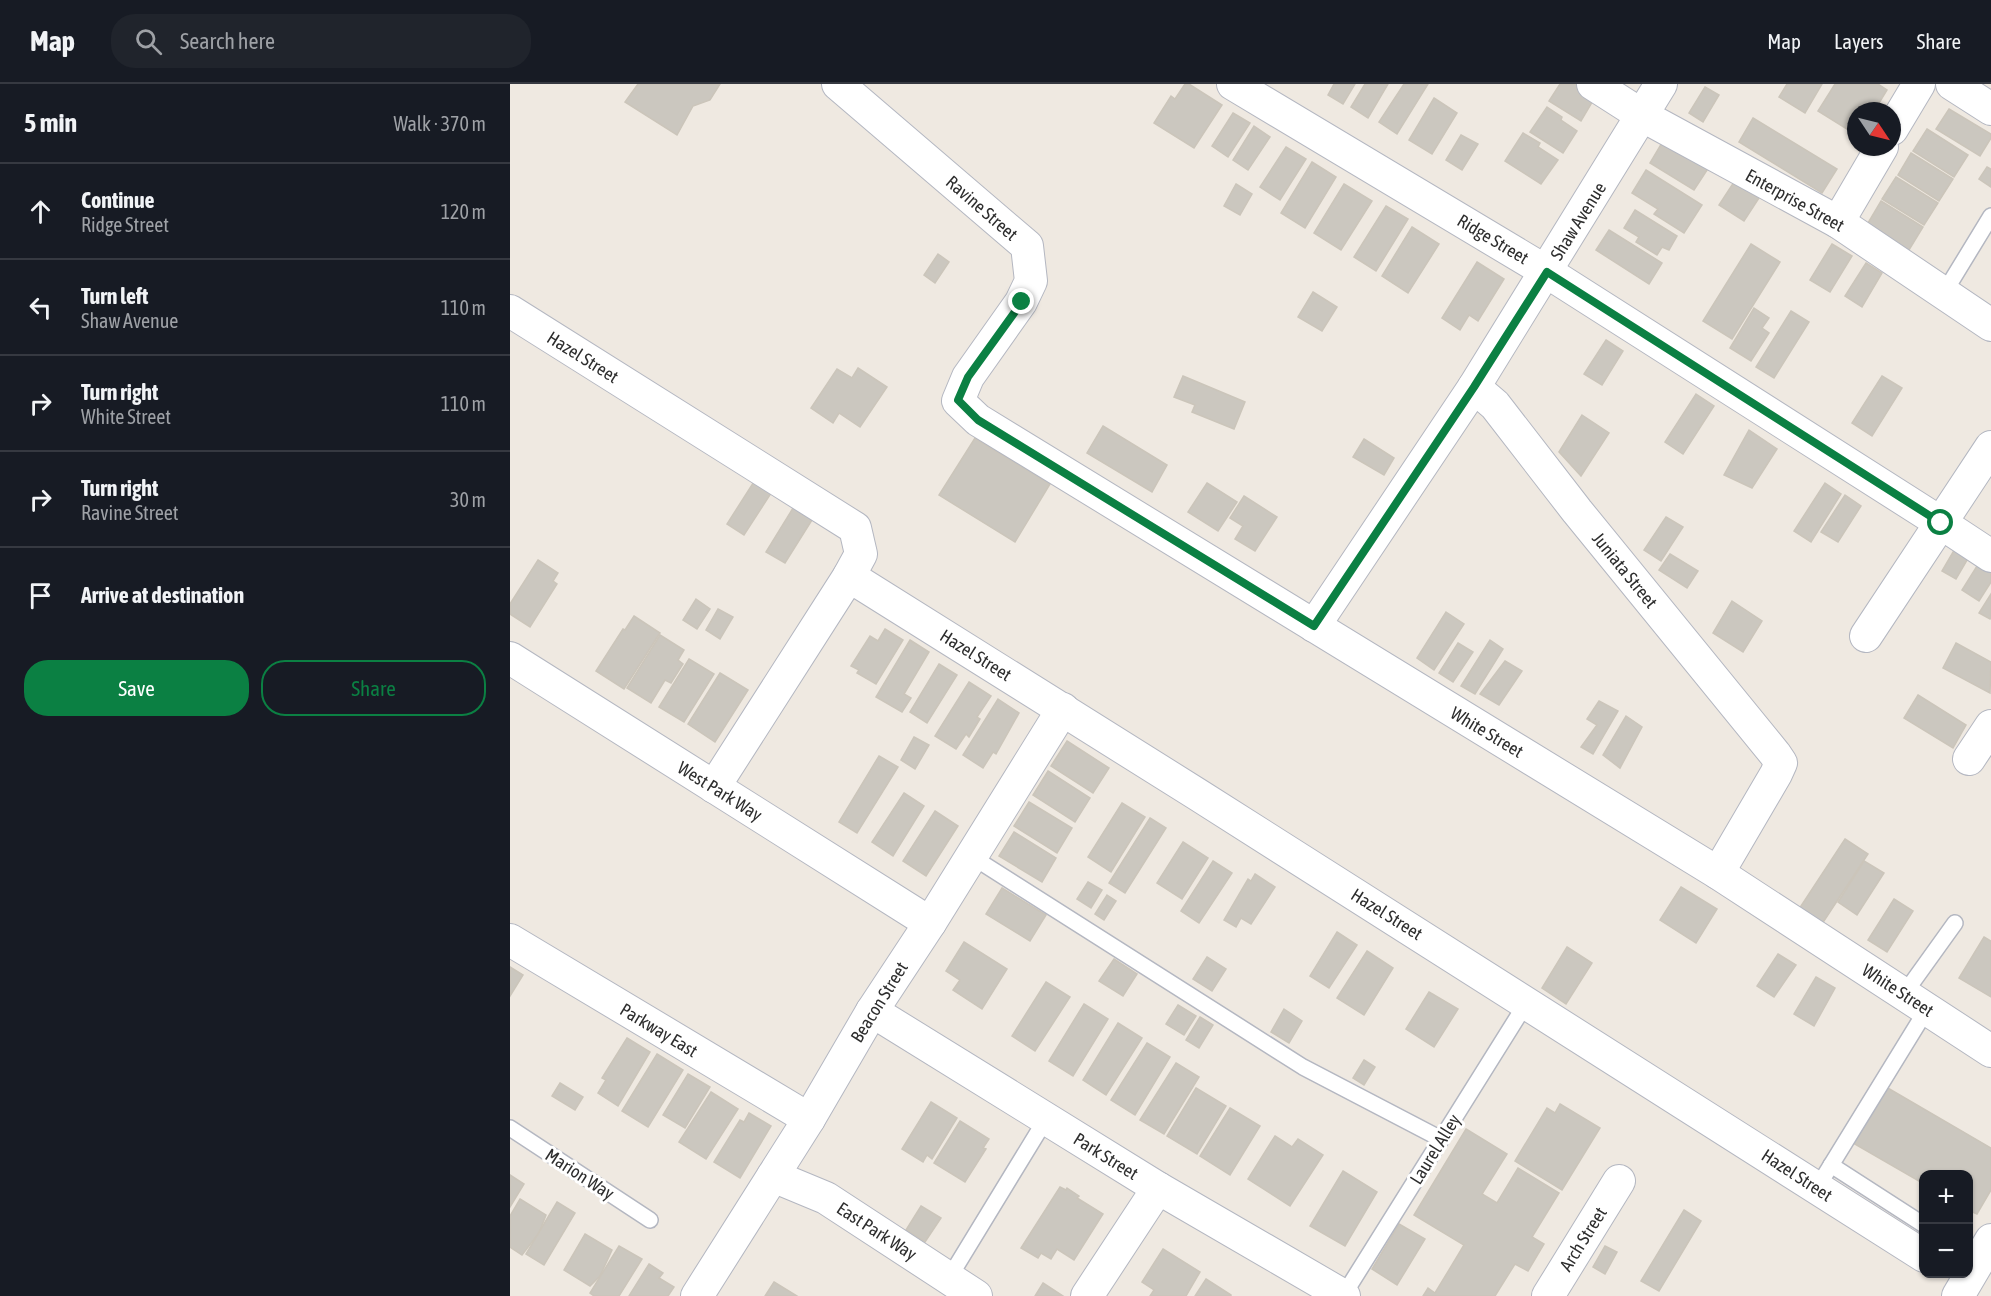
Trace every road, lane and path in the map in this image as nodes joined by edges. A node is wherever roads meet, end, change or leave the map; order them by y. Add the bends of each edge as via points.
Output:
1 (838, 84) edge
2 (1233, 84) edge
3 (1593, 84) edge
4 (1662, 84) edge
5 (1918, 84) edge
6 (1952, 84) edge
7 (1991, 109) edge
8 (1901, 113) edge
9 (1643, 116) junction
10 (1876, 156) edge
11 (1991, 216) edge
12 (1838, 222) junction
13 (1547, 272) junction
14 (1944, 293) junction
15 (510, 311) edge
16 (1991, 325) edge
17 (1474, 387) junction
18 (978, 420) joint
19 (1991, 447) edge
20 (1941, 523) junction
21 (1991, 556) edge
22 (849, 576) junction
23 (1314, 626) junction
24 (1866, 636) dead end
25 (510, 658) edge
26 (1063, 709) junction
27 (1991, 726) edge
28 (1969, 759) dead end
29 (714, 787) junction
30 (971, 856) junction
31 (1718, 873) junction
32 (930, 923) junction
33 (1955, 923) dead end
34 (510, 940) edge
35 (1915, 1001) junction
36 (1527, 1002) junction
37 (872, 1011) junction
38 (1991, 1051) edge
39 (809, 1119) junction
40 (1046, 1119) junction
41 (510, 1128) edge
42 (1442, 1139) junction
43 (773, 1176) junction
44 (1824, 1177) junction
45 (1619, 1181) dead end
46 (1158, 1188) junction
47 (650, 1220) dead end
48 (1919, 1224) edge
49 (1919, 1253) edge
50 (949, 1278) junction
51 (697, 1296) edge
52 (976, 1296) edge
53 (1087, 1296) edge
54 (1344, 1296) edge
55 (1548, 1296) edge

1 - 18 street, Ravine Street via 1027,246 1031,281 1022,302 968,377 958,400
2 - 13 street, Ridge Street
3 - 9 street, Enterprise Street
4 - 9 street, Shaw Avenue
5 - 8 street
6 - 7 street
9 - 12 street, Enterprise Street
9 - 13 street, Shaw Avenue
10 - 12 street
11 - 14 lane
12 - 14 street, Enterprise Street
13 - 17 street, Shaw Avenue
13 - 20 street, Ridge Street
14 - 16 street, Enterprise Street
15 - 22 street, Hazel Street via 855,528 861,554
17 - 23 street, Shaw Avenue
17 - 31 street, Juniata Street via 1495,405 1780,763
18 - 23 street, White Street
19 - 20 street
20 - 21 street, Ridge Street
20 - 24 street
22 - 26 street, Hazel Street
22 - 29 street, Hazel Street
23 - 31 street, White Street
25 - 29 street, West Park Way
26 - 30 street, Beacon Street
26 - 36 street, Hazel Street
27 - 28 street
29 - 32 street, West Park Way
30 - 32 street, Beacon Street
30 - 42 lane via 1303,1067
31 - 35 street, White Street
32 - 37 street, Beacon Street
33 - 35 lane
34 - 39 street, Parkway East
35 - 38 street, White Street
35 - 44 lane
36 - 42 lane, Laurel Alley
36 - 44 street, Hazel Street
37 - 39 street, Beacon Street
37 - 40 street, Park Street
39 - 43 street, Beacon Street
40 - 46 street, Park Street
40 - 50 lane
41 - 47 lane, Marion Way
42 - 54 lane, Laurel Alley
43 - 50 street, East Park Way via 826,1198
43 - 51 street, Beacon Street
44 - 48 lane
44 - 49 street, Hazel Street
45 - 55 street, Arch Street
46 - 53 street
46 - 54 street, Park Street
50 - 52 street, East Park Way

